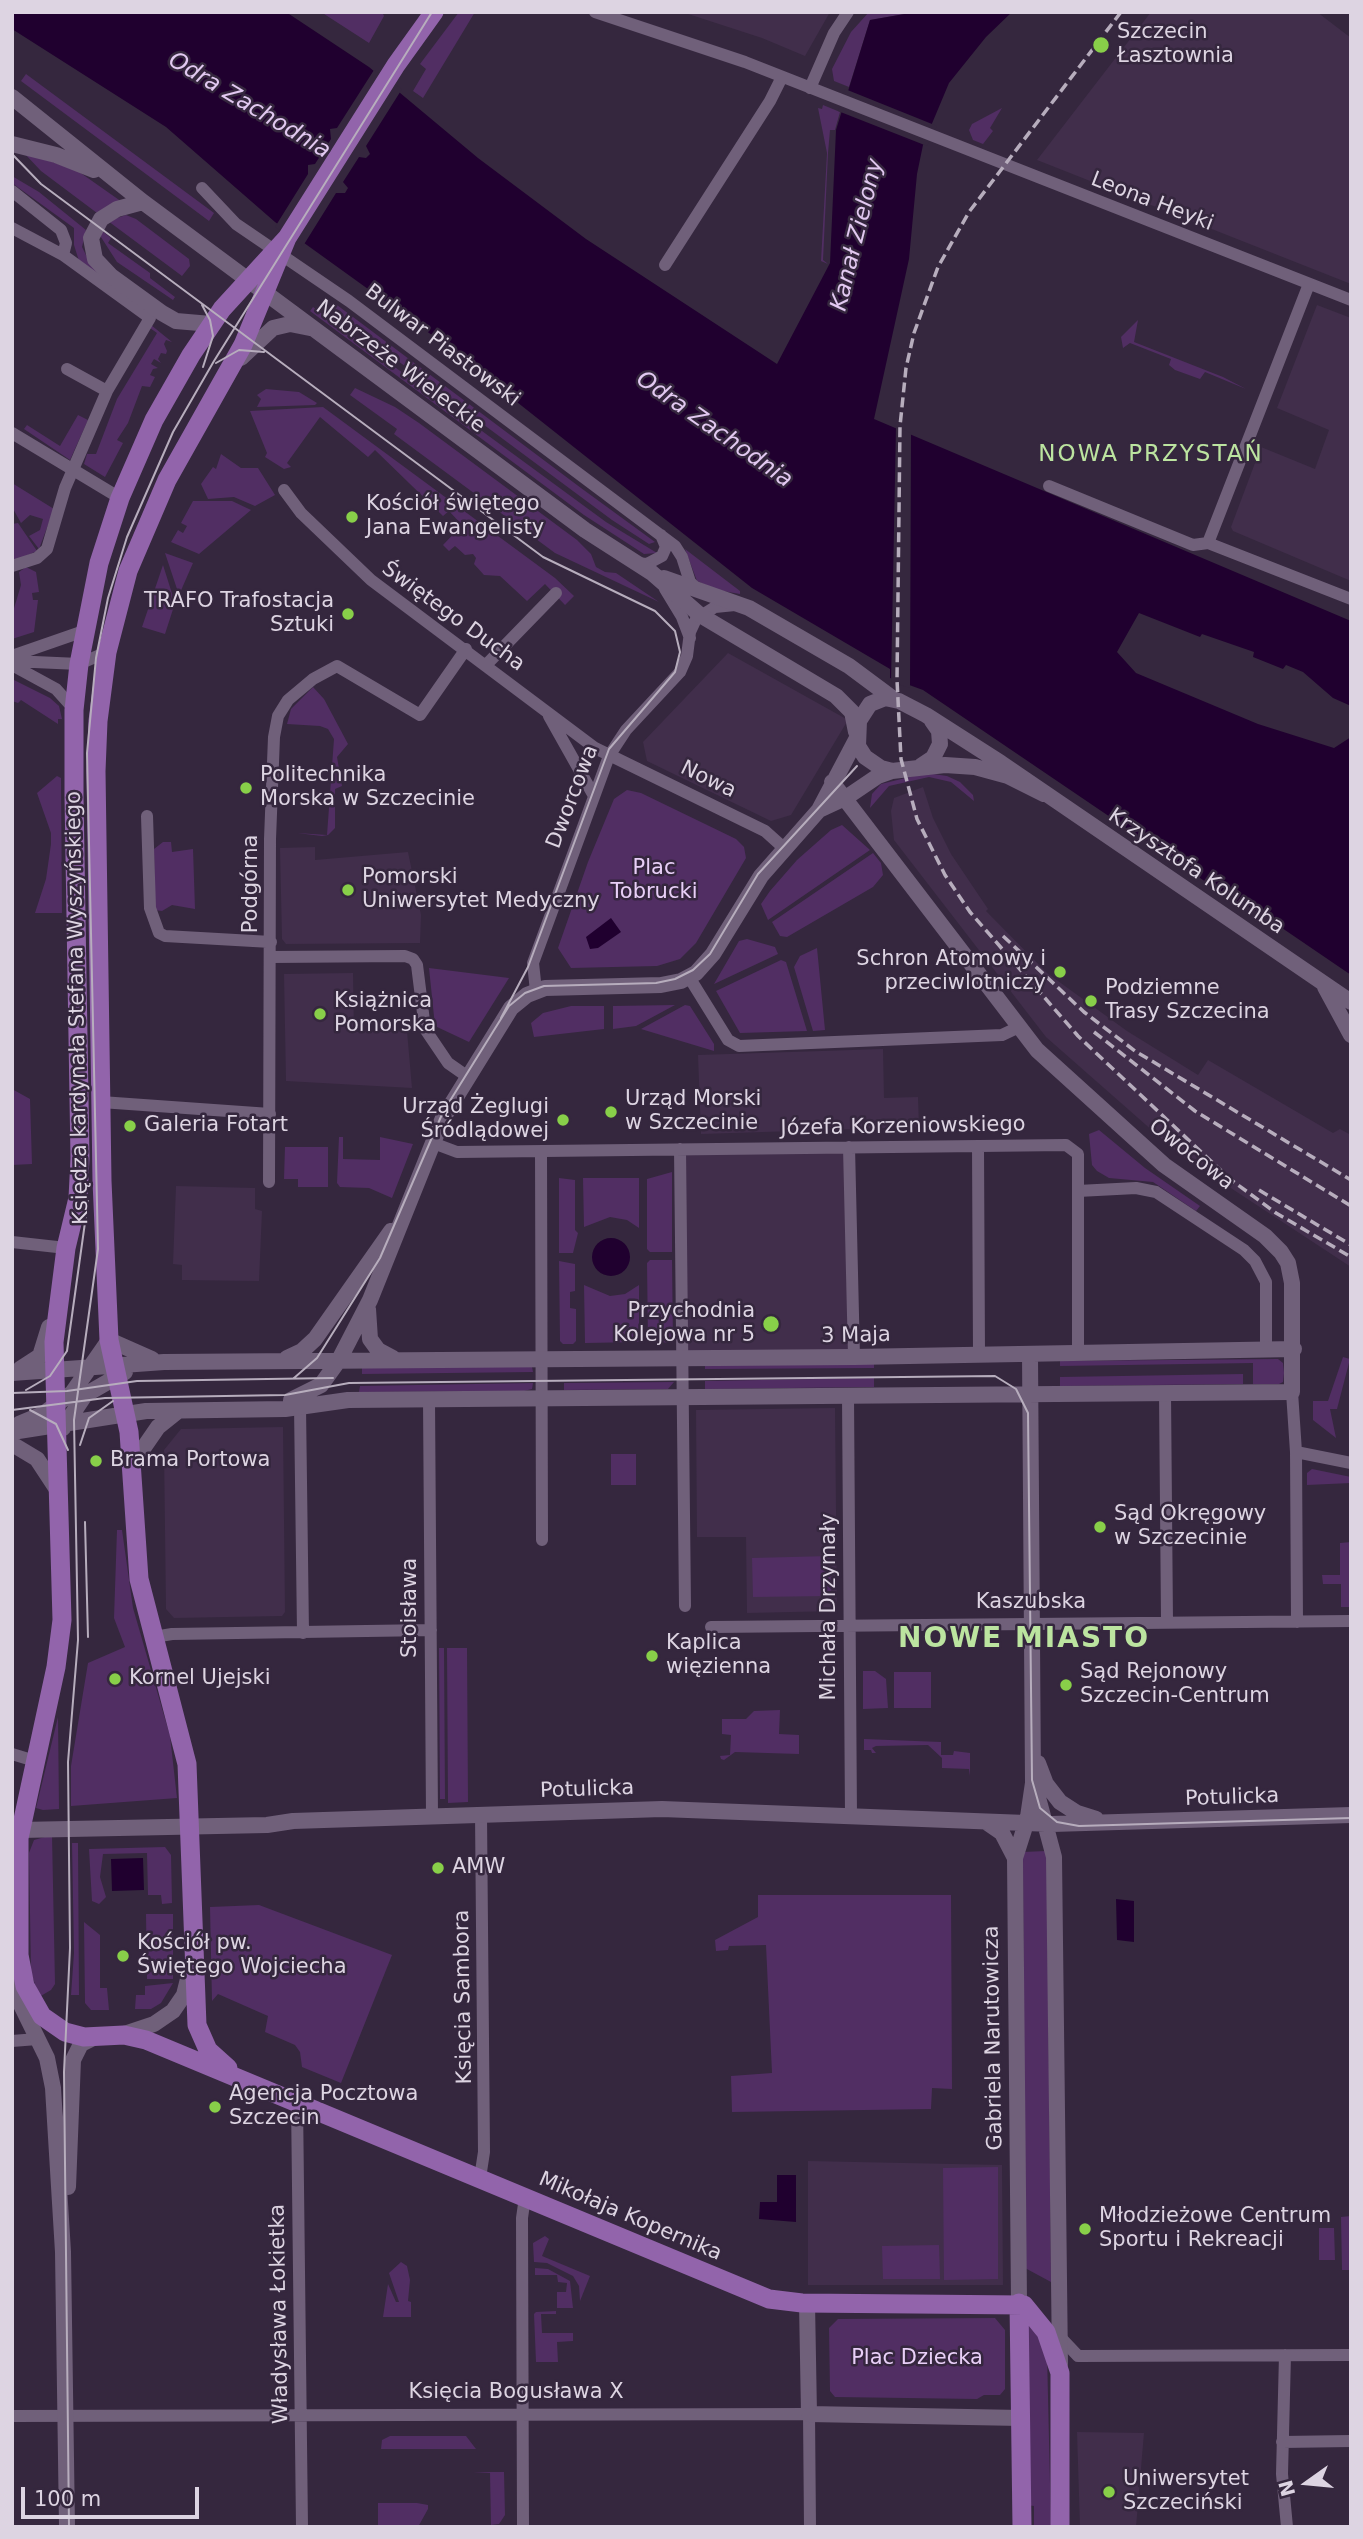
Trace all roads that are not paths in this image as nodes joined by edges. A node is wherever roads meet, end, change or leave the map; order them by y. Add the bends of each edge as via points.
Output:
1 (422, 12) edge
2 (434, 12) edge
3 (595, 12) edge
4 (848, 12) edge
5 (391, 72) junction
6 (782, 77) junction
7 (810, 88) junction
8 (12, 97) edge
9 (12, 145) edge
10 (202, 188) dead end
11 (126, 189) junction
12 (13, 195) edge
13 (143, 202) junction
14 (12, 228) edge
15 (63, 255) junction
16 (274, 260) junction
17 (666, 265) dead end
18 (248, 280) junction
19 (1309, 284) junction
20 (265, 293) junction
21 (1351, 300) edge
22 (211, 324) junction
23 (318, 332) junction
24 (67, 369) dead end
25 (230, 370) junction
26 (107, 391) junction
27 (12, 433) edge
28 (74, 471) junction
29 (1049, 486) dead end
30 (284, 491) dead end
31 (120, 498) junction
32 (661, 535) junction
33 (1208, 543) junction
34 (634, 562) junction
35 (12, 566) edge
36 (652, 573) junction
37 (699, 591) junction
38 (556, 593) dead end
39 (1351, 598) edge
40 (749, 608) junction
41 (700, 615) junction
42 (84, 631) junction
43 (690, 639) junction
44 (466, 649) junction
45 (107, 652) junction
46 (12, 661) edge
47 (79, 664) junction
48 (487, 664) junction
49 (892, 698) junction
50 (74, 710) junction
51 (545, 710) junction
52 (931, 720) junction
53 (857, 735) junction
54 (609, 756) junction
55 (923, 766) junction
56 (892, 771) junction
57 (832, 782) junction
58 (1044, 794) junction
59 (594, 796) junction
60 (847, 797) junction
61 (819, 810) junction
62 (147, 816) dead end
63 (785, 849) junction
64 (271, 942) junction
65 (271, 957) junction
66 (689, 978) junction
67 (1324, 985) junction
68 (536, 990) junction
69 (1351, 1002) edge
70 (1019, 1027) junction
71 (1351, 1035) edge
72 (468, 1077) junction
73 (101, 1102) junction
74 (270, 1114) junction
75 (433, 1143) junction
76 (978, 1146) junction
77 (849, 1147) junction
78 (680, 1149) junction
79 (541, 1151) junction
80 (269, 1182) dead end
81 (1078, 1191) junction
82 (406, 1209) junction
83 (12, 1242) edge
84 (66, 1248) junction
85 (61, 1284) junction
86 (370, 1300) junction
87 (109, 1340) junction
88 (1266, 1349) junction
89 (1293, 1349) junction
90 (1078, 1353) junction
91 (979, 1354) junction
92 (1030, 1354) junction
93 (854, 1357) junction
94 (540, 1359) junction
95 (682, 1359) junction
96 (276, 1360) junction
97 (339, 1360) junction
98 (400, 1360) junction
99 (168, 1362) junction
100 (56, 1369) junction
101 (96, 1371) junction
102 (12, 1372) edge
103 (1292, 1392) junction
104 (1165, 1393) junction
105 (1031, 1394) junction
106 (848, 1396) junction
107 (683, 1397) junction
108 (541, 1399) junction
109 (429, 1400) junction
110 (300, 1406) junction
111 (251, 1409) junction
112 (178, 1411) junction
113 (126, 1413) junction
114 (60, 1422) junction
115 (12, 1429) edge
116 (12, 1444) edge
117 (1296, 1452) junction
118 (1351, 1462) edge
119 (131, 1466) junction
120 (61, 1504) junction
121 (542, 1540) dead end
122 (685, 1606) dead end
123 (1351, 1621) edge
124 (1033, 1622) junction
125 (1167, 1622) junction
126 (1297, 1622) junction
127 (850, 1625) junction
128 (711, 1627) dead end
129 (431, 1630) junction
130 (303, 1633) junction
131 (154, 1637) junction
132 (1034, 1740) junction
133 (12, 1754) edge
134 (35, 1761) junction
135 (1034, 1775) junction
136 (481, 1814) junction
137 (1351, 1815) edge
138 (432, 1816) junction
139 (851, 1817) junction
140 (984, 1822) junction
141 (1114, 1822) junction
142 (1027, 1823) junction
143 (1093, 1823) junction
144 (1045, 1824) junction
145 (191, 1826) junction
146 (16, 1831) edge
147 (1054, 1857) junction
148 (1016, 1858) junction
149 (15, 1933) edge
150 (192, 1947) junction
151 (19, 1955) junction
152 (12, 1979) edge
153 (105, 2036) junction
154 (37, 2039) junction
155 (12, 2041) edge
156 (243, 2078) junction
157 (297, 2101) junction
158 (480, 2178) junction
159 (525, 2197) junction
160 (63, 2252) junction
161 (807, 2303) junction
162 (1019, 2303) junction
163 (1060, 2337) junction
164 (1285, 2355) junction
165 (1351, 2355) edge
166 (1078, 2356) junction
167 (1060, 2373) junction
168 (521, 2414) junction
169 (809, 2414) junction
170 (65, 2415) junction
171 (301, 2415) junction
172 (12, 2416) edge
173 (1021, 2418) junction
174 (1351, 2441) edge
175 (1282, 2442) junction
176 (66, 2527) edge
177 (302, 2527) edge
178 (523, 2527) edge
179 (810, 2527) edge
180 (1021, 2527) edge
181 (1060, 2527) edge
182 (1287, 2527) edge

1 - 5 main road
2 - 5 main road
3 - 6 street, Leona Heyki
4 - 7 street via 831,38
5 - 16 main road, Księdza kardynała Stefana Wyszyńskiego
6 - 7 street, Leona Heyki
6 - 17 street
7 - 19 street, Leona Heyki
8 - 11 street, Nabrzeże Wieleckie
9 - 11 street, Nabrzeże Wieleckie via 80,163
10 - 32 street, Bulwar Piastowski via 236,224 349,301
11 - 13 street, Nabrzeże Wieleckie
12 - 15 street via 61,230 66,243
13 - 18 street, Nabrzeże Wieleckie
13 - 22 street via 101,219 91,238 95,260 176,321
14 - 15 street
15 - 26 street via 150,318
16 - 18 main road, Księdza kardynała Stefana Wyszyńskiego
16 - 20 main road, Księdza kardynała Stefana Wyszyńskiego
18 - 20 street, Nabrzeże Wieleckie
18 - 22 main road, Księdza kardynała Stefana Wyszyńskiego
19 - 21 street, Leona Heyki
19 - 33 street
20 - 23 street, Nabrzeże Wieleckie
20 - 25 main road, Księdza kardynała Stefana Wyszyńskiego
22 - 31 main road, Księdza kardynała Stefana Wyszyńskiego via 169,391
23 - 25 street, Księdza kardynała Stefana Wyszyńskiego via 296,324 273,328
23 - 34 street, Nabrzeże Wieleckie
24 - 26 street
25 - 45 main road, Księdza kardynała Stefana Wyszyńskiego via 148,522 128,571
26 - 28 street
27 - 28 street
28 - 31 street
28 - 35 street via 47,549 37,558
29 - 33 street via 1193,545
30 - 44 street, Świętego Ducha via 370,580
31 - 42 main road, Księdza kardynała Stefana Wyszyńskiego
32 - 34 street via 666,547 662,556 647,564
32 - 37 street, Bulwar Piastowski via 680,551 690,582
33 - 39 street
34 - 36 street, Nabrzeże Wieleckie
36 - 37 street, Nabrzeże Wieleckie
36 - 41 street, Nabrzeże Wieleckie
36 - 43 street via 676,606
37 - 40 street, Nabrzeże Wieleckie
38 - 48 street
40 - 41 street via 719,606
40 - 49 street, Nabrzeże Wieleckie via 849,666
41 - 43 street, Dworcowa
41 - 53 street, Nabrzeże Wieleckie via 834,694 852,712
42 - 46 street
42 - 47 main road, Księdza kardynała Stefana Wyszyńskiego
43 - 54 street, Dworcowa via 680,672 626,730
44 - 48 street, Świętego Ducha
44 - 64 street, Podgórna via 420,715 337,666 313,679 283,708 274,737
45 - 47 street
45 - 73 main road, Księdza kardynała Stefana Wyszyńskiego via 96,760
46 - 47 street
46 - 50 street via 56,689
47 - 50 main road, Księdza kardynała Stefana Wyszyńskiego
48 - 51 street, Świętego Ducha
49 - 52 street, Krzysztofa Kolumba
49 - 53 street via 871,704
50 - 84 main road, Księdza kardynała Stefana Wyszyńskiego via 80,1158 78,1198
51 - 54 street, Świętego Ducha
51 - 59 street, Świętego Ducha
52 - 55 street via 939,733 938,751
52 - 58 street, Krzysztofa Kolumba
53 - 56 street via 865,757
53 - 57 street via 853,750
54 - 59 street, Dworcowa
54 - 63 street, Nowa via 767,832
55 - 56 street, Krzysztofa Kolumba
55 - 58 street, Krzysztofa Kolumba via 986,769
56 - 60 street
57 - 60 street
57 - 61 street
58 - 67 street, Krzysztofa Kolumba
59 - 68 street, Dworcowa via 533,962
60 - 61 street
60 - 70 street, Owocowa
61 - 63 street
62 - 64 street via 150,908 159,933
63 - 66 street via 754,886 713,954
64 - 65 street, Podgórna
65 - 72 street via 413,959 425,1029 449,1064
65 - 74 street, Podgórna
66 - 68 street via 661,985
66 - 70 street via 731,1043 744,1047 1002,1035
67 - 69 street, Krzysztofa Kolumba
67 - 71 street, Krzysztofa Kolumba
68 - 72 street via 507,1015
70 - 89 street, Owocowa via 1046,1058 1151,1154 1281,1252 1291,1277
72 - 75 street
73 - 74 street
73 - 87 main road, Księdza kardynała Stefana Wyszyńskiego
74 - 80 street, Podgórna
75 - 79 street, Józefa Korzeniowskiego via 455,1152
75 - 82 street
76 - 77 street, Józefa Korzeniowskiego
76 - 81 street, Józefa Korzeniowskiego via 1060,1144 1078,1154
76 - 91 street
77 - 78 street, Józefa Korzeniowskiego
77 - 93 street
78 - 79 street, Józefa Korzeniowskiego
78 - 95 street
79 - 94 street
81 - 88 street via 1136,1188 1156,1192 1244,1250 1266,1282
81 - 90 street
82 - 86 street
82 - 96 street via 313,1342 296,1355
83 - 84 street
84 - 85 main road, Księdza kardynała Stefana Wyszyńskiego
85 - 100 main road, Księdza kardynała Stefana Wyszyńskiego via 54,1333
85 - 102 street via 41,1354
86 - 97 street
86 - 98 street via 370,1339 381,1353
87 - 99 street via 139,1355
87 - 101 main road, Księdza kardynała Stefana Wyszyńskiego
88 - 89 street, 3 Maja
88 - 90 street, 3 Maja
89 - 103 street, Owocowa
90 - 92 street, 3 Maja
91 - 92 street, 3 Maja
91 - 93 street, 3 Maja
92 - 105 street
93 - 95 street, 3 Maja
94 - 95 street, 3 Maja
94 - 98 street, 3 Maja
94 - 108 street
95 - 107 street
96 - 97 street, 3 Maja
96 - 99 street, 3 Maja
97 - 98 street, 3 Maja
97 - 111 street via 311,1392
99 - 101 street
100 - 101 street
100 - 102 street
100 - 114 main road, Księdza kardynała Stefana Wyszyńskiego
101 - 113 main road, Księdza kardynała Stefana Wyszyńskiego
101 - 114 street
103 - 104 street
103 - 117 street, Owocowa
104 - 105 street
104 - 125 street
105 - 106 street
105 - 124 street, Gabriela Narutowicza
106 - 107 street
106 - 127 street, Michała Drzymały
107 - 108 street
107 - 122 street
108 - 109 street
108 - 121 street
109 - 110 street via 343,1400
109 - 129 street, Stoisława
110 - 111 street
110 - 130 street
111 - 112 street
112 - 113 street
112 - 119 street via 158,1427
113 - 114 street
113 - 119 main road, Księdza kardynała Stefana Wyszyńskiego
114 - 115 street
114 - 120 main road, Księdza kardynała Stefana Wyszyńskiego
116 - 120 street via 45,1468
117 - 118 street
117 - 126 street, Owocowa
119 - 131 main road, Księdza kardynała Stefana Wyszyńskiego via 139,1579
120 - 134 main road, Księdza kardynała Stefana Wyszyńskiego via 62,1622
123 - 126 street, Kaszubska
124 - 125 street, Kaszubska
124 - 127 street, Kaszubska
124 - 132 street, Gabriela Narutowicza
125 - 126 street, Kaszubska
127 - 128 street, Kaszubska
127 - 139 street, Michała Drzymały
129 - 130 street
129 - 138 street, Stoisława
130 - 131 street
131 - 145 main road, Księdza kardynała Stefana Wyszyńskiego via 187,1764
132 - 135 street, Gabriela Narutowicza
132 - 141 street, Potulicka via 1041,1773 1056,1798 1077,1813
133 - 134 street
134 - 146 main road, Księdza kardynała Stefana Wyszyńskiego
135 - 142 street, Gabriela Narutowicza
135 - 144 street, Gabriela Narutowicza
136 - 138 street, Potulicka
136 - 139 street, Potulicka via 662,1809
136 - 158 street, Księcia Sambora via 484,2152
137 - 141 street, Potulicka
138 - 145 street, Potulicka
139 - 140 street, Potulicka
140 - 142 street, Potulicka
140 - 148 street via 999,1830
141 - 143 street, Potulicka
142 - 144 street, Potulicka
142 - 148 street, Gabriela Narutowicza
143 - 144 street, Potulicka
143 - 147 street via 1070,1831
144 - 147 street, Gabriela Narutowicza
145 - 146 street
145 - 150 main road
146 - 149 main road
147 - 163 street, Gabriela Narutowicza
148 - 162 street, Gabriela Narutowicza
149 - 151 main road
150 - 153 street via 188,1984 175,2009 147,2028
150 - 156 main road via 201,2038 216,2059
151 - 152 street
151 - 153 main road via 25,1986 44,2018 68,2033
151 - 154 street via 20,2002
153 - 154 street
153 - 156 main road via 141,2038
153 - 160 street via 80,2044 73,2060
154 - 155 street
154 - 160 street via 53,2084
156 - 157 main road, Mikołaja Kopernika
157 - 158 main road, Mikołaja Kopernika
157 - 171 street, Władysława Łokietka
158 - 159 main road, Mikołaja Kopernika
159 - 161 main road, Mikołaja Kopernika via 755,2294
159 - 168 street
160 - 170 street
161 - 162 main road, Mikołaja Kopernika
161 - 169 street
162 - 167 main road, Gabriela Narutowicza via 1044,2327
162 - 173 main road, Gabriela Narutowicza
163 - 166 street
163 - 167 street, Gabriela Narutowicza
164 - 165 street
164 - 166 street
164 - 175 street
166 - 167 street
167 - 181 main road, Gabriela Narutowicza
168 - 169 street, Księcia Bogusława X
168 - 171 street, Księcia Bogusława X
168 - 178 street
169 - 173 street, Księcia Bogusława X
169 - 179 street
170 - 171 street, Księcia Bogusława X
170 - 172 street, Księcia Bogusława X
170 - 176 street
171 - 177 street, Władysława Łokietka
173 - 180 main road, Gabriela Narutowicza
174 - 175 street
175 - 182 street

